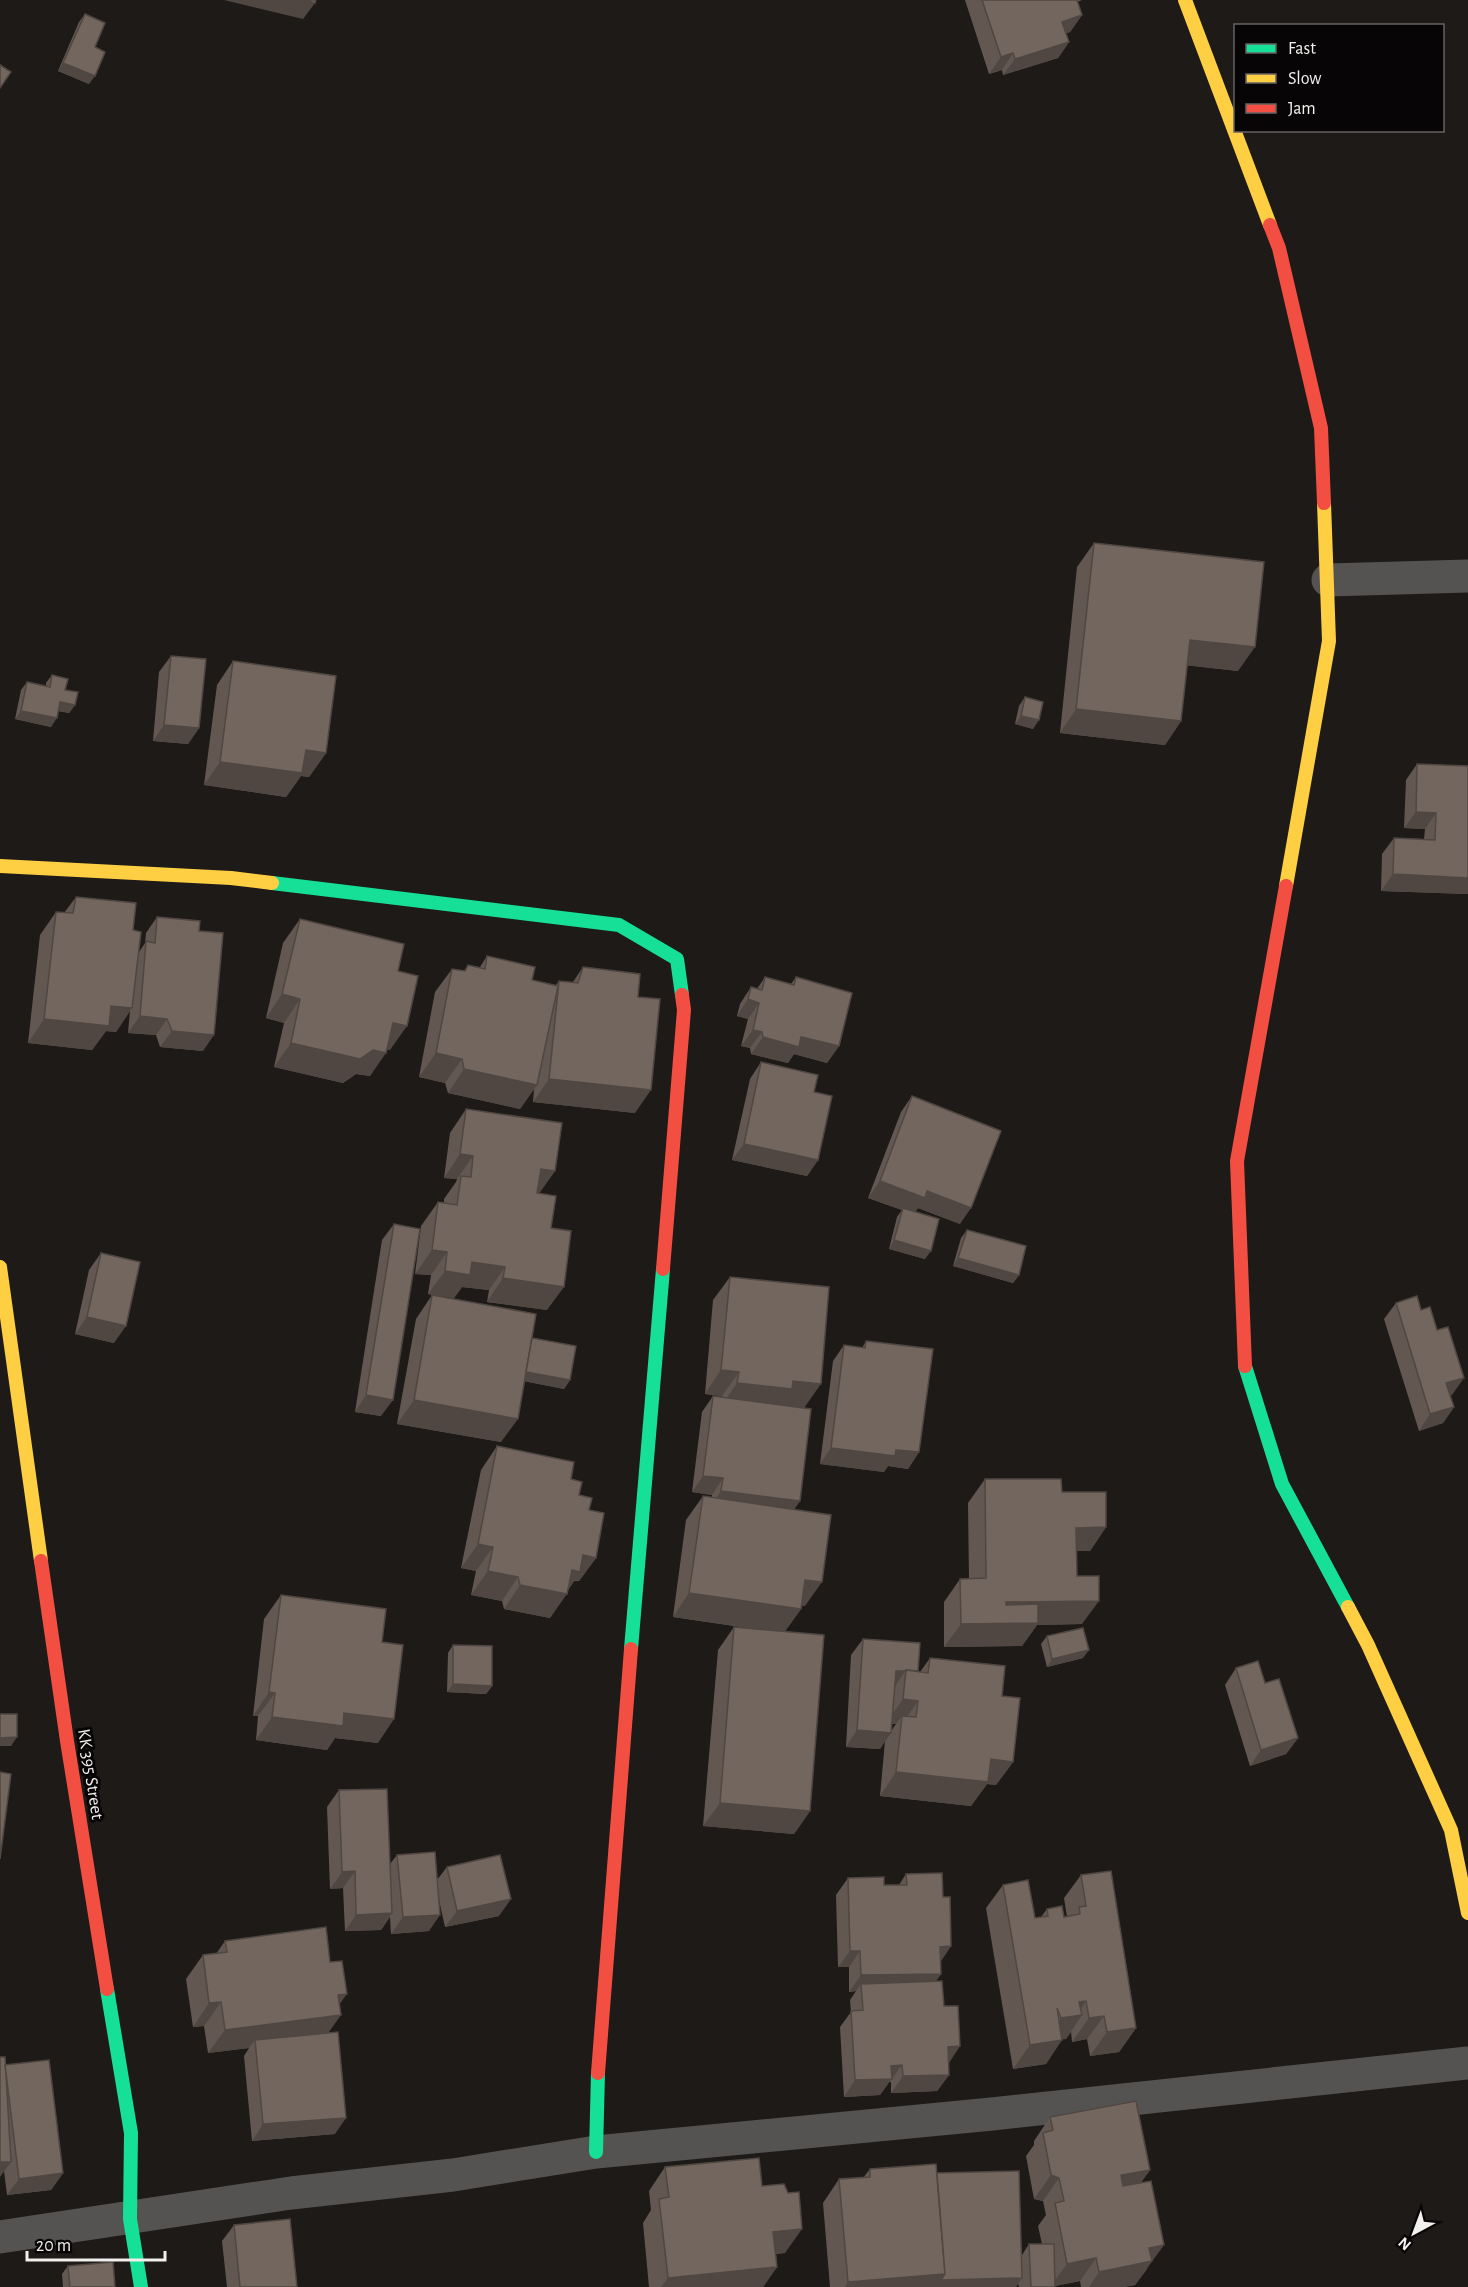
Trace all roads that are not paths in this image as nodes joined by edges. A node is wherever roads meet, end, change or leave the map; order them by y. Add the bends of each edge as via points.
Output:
1 (1185, 0) edge
2 (1234, 129) edge
3 (1235, 132) edge
4 (1468, 576) edge
5 (1328, 580) junction
6 (0, 866) edge
7 (0, 1267) edge
8 (1468, 1913) edge
9 (1468, 2063) edge
10 (596, 2152) junction
11 (130, 2218) junction
12 (0, 2237) edge
13 (141, 2287) edge

1 - 2 street
3 - 5 street via 1279,248 1322,428
4 - 5 street
5 - 8 street via 1329,641 1237,1161 1245,1368 1282,1484 1368,1645 1451,1830
6 - 10 street via 231,878 619,925 677,959 684,1010 599,2039
7 - 11 street, KK 395 Street via 67,1741 131,2133
9 - 10 street
10 - 11 street
11 - 12 street
11 - 13 street, KK 395 Street

